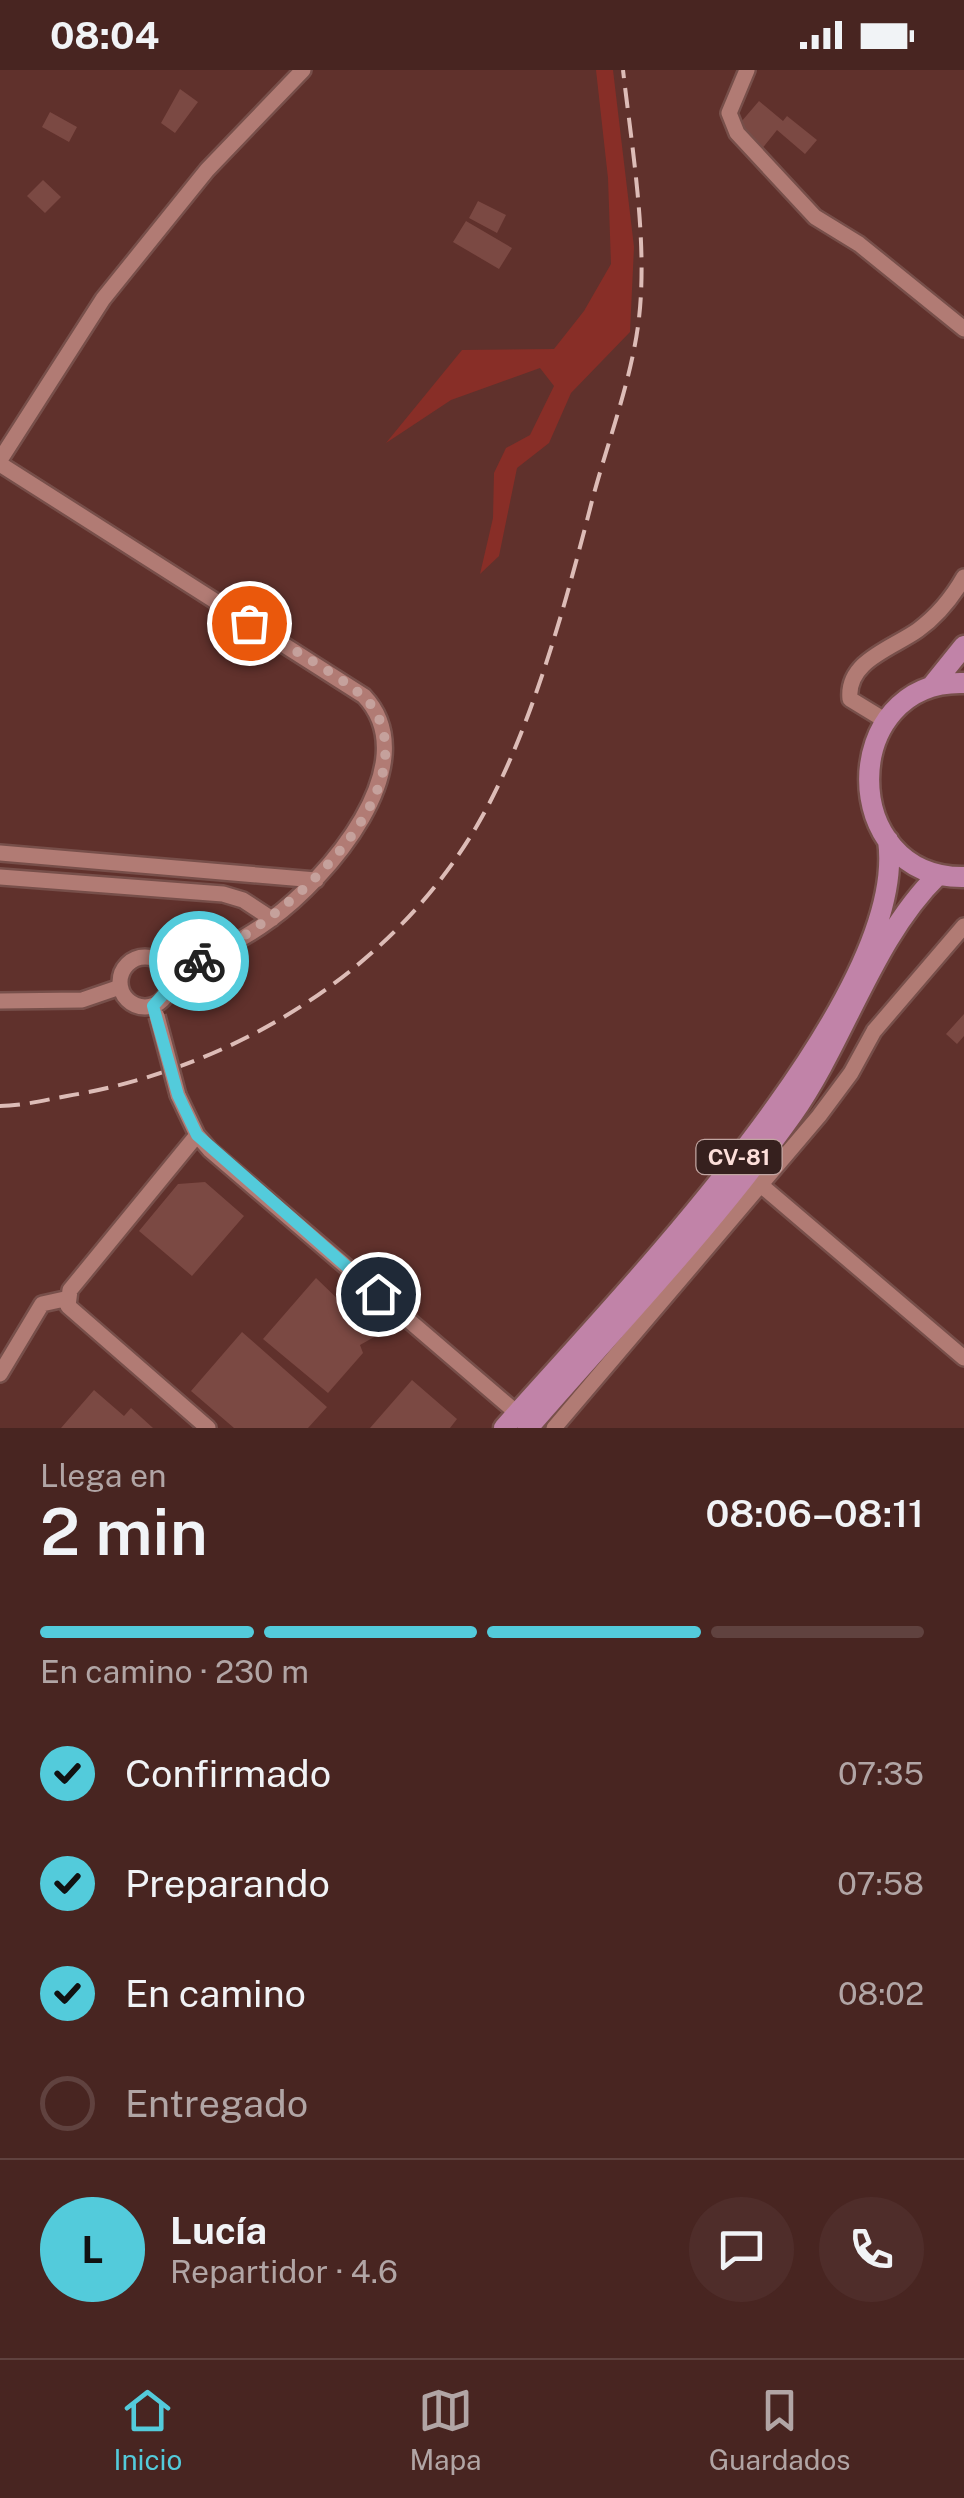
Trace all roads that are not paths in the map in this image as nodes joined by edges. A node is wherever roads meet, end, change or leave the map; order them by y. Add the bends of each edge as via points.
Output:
1 (303, 70) edge
2 (746, 70) edge
3 (964, 329) edge
4 (0, 462) edge
5 (964, 577) edge
6 (964, 646) edge
7 (964, 682) edge
8 (929, 688) junction
9 (886, 721) junction
10 (888, 840) junction
11 (0, 853) edge
12 (938, 876) junction
13 (0, 877) edge
14 (964, 877) edge
15 (316, 880) junction
16 (272, 919) junction
17 (964, 926) edge
18 (168, 974) junction
19 (120, 987) junction
20 (0, 1001) edge
21 (155, 1011) junction
22 (197, 1135) junction
23 (762, 1186) junction
24 (69, 1298) junction
25 (964, 1358) edge
26 (0, 1374) edge
27 (516, 1423) edge
28 (208, 1428) edge
29 (554, 1428) edge

1 - 4 street via 197,182 103,299
2 - 3 street via 729,112 737,133 815,217
4 - 15 street via 372,706 385,746 372,799 345,847
5 - 9 street via 939,612 852,680 850,699
6 - 8 main road, CV-81
7 - 8 main road, CV-81
8 - 9 main road, CV-81
9 - 10 main road, CV-81 via 867,768 868,794
10 - 12 main road, CV-81
10 - 27 main road, CV-81 via 891,882 878,922 786,1094
11 - 15 street
12 - 14 main road
12 - 27 main road, CV-81 via 902,917 794,1112 724,1202
13 - 16 street via 224,894
15 - 16 street
16 - 18 street via 223,951
17 - 23 street via 882,1020 838,1092
18 - 19 street via 158,961 134,960 122,971
18 - 21 street
19 - 20 street via 82,1000
19 - 21 street via 129,1001
21 - 22 street, bridge via 178,1095
22 - 24 street
22 - 27 street
23 - 25 street
23 - 29 street
24 - 26 street via 42,1304
24 - 28 street via 78,1319

